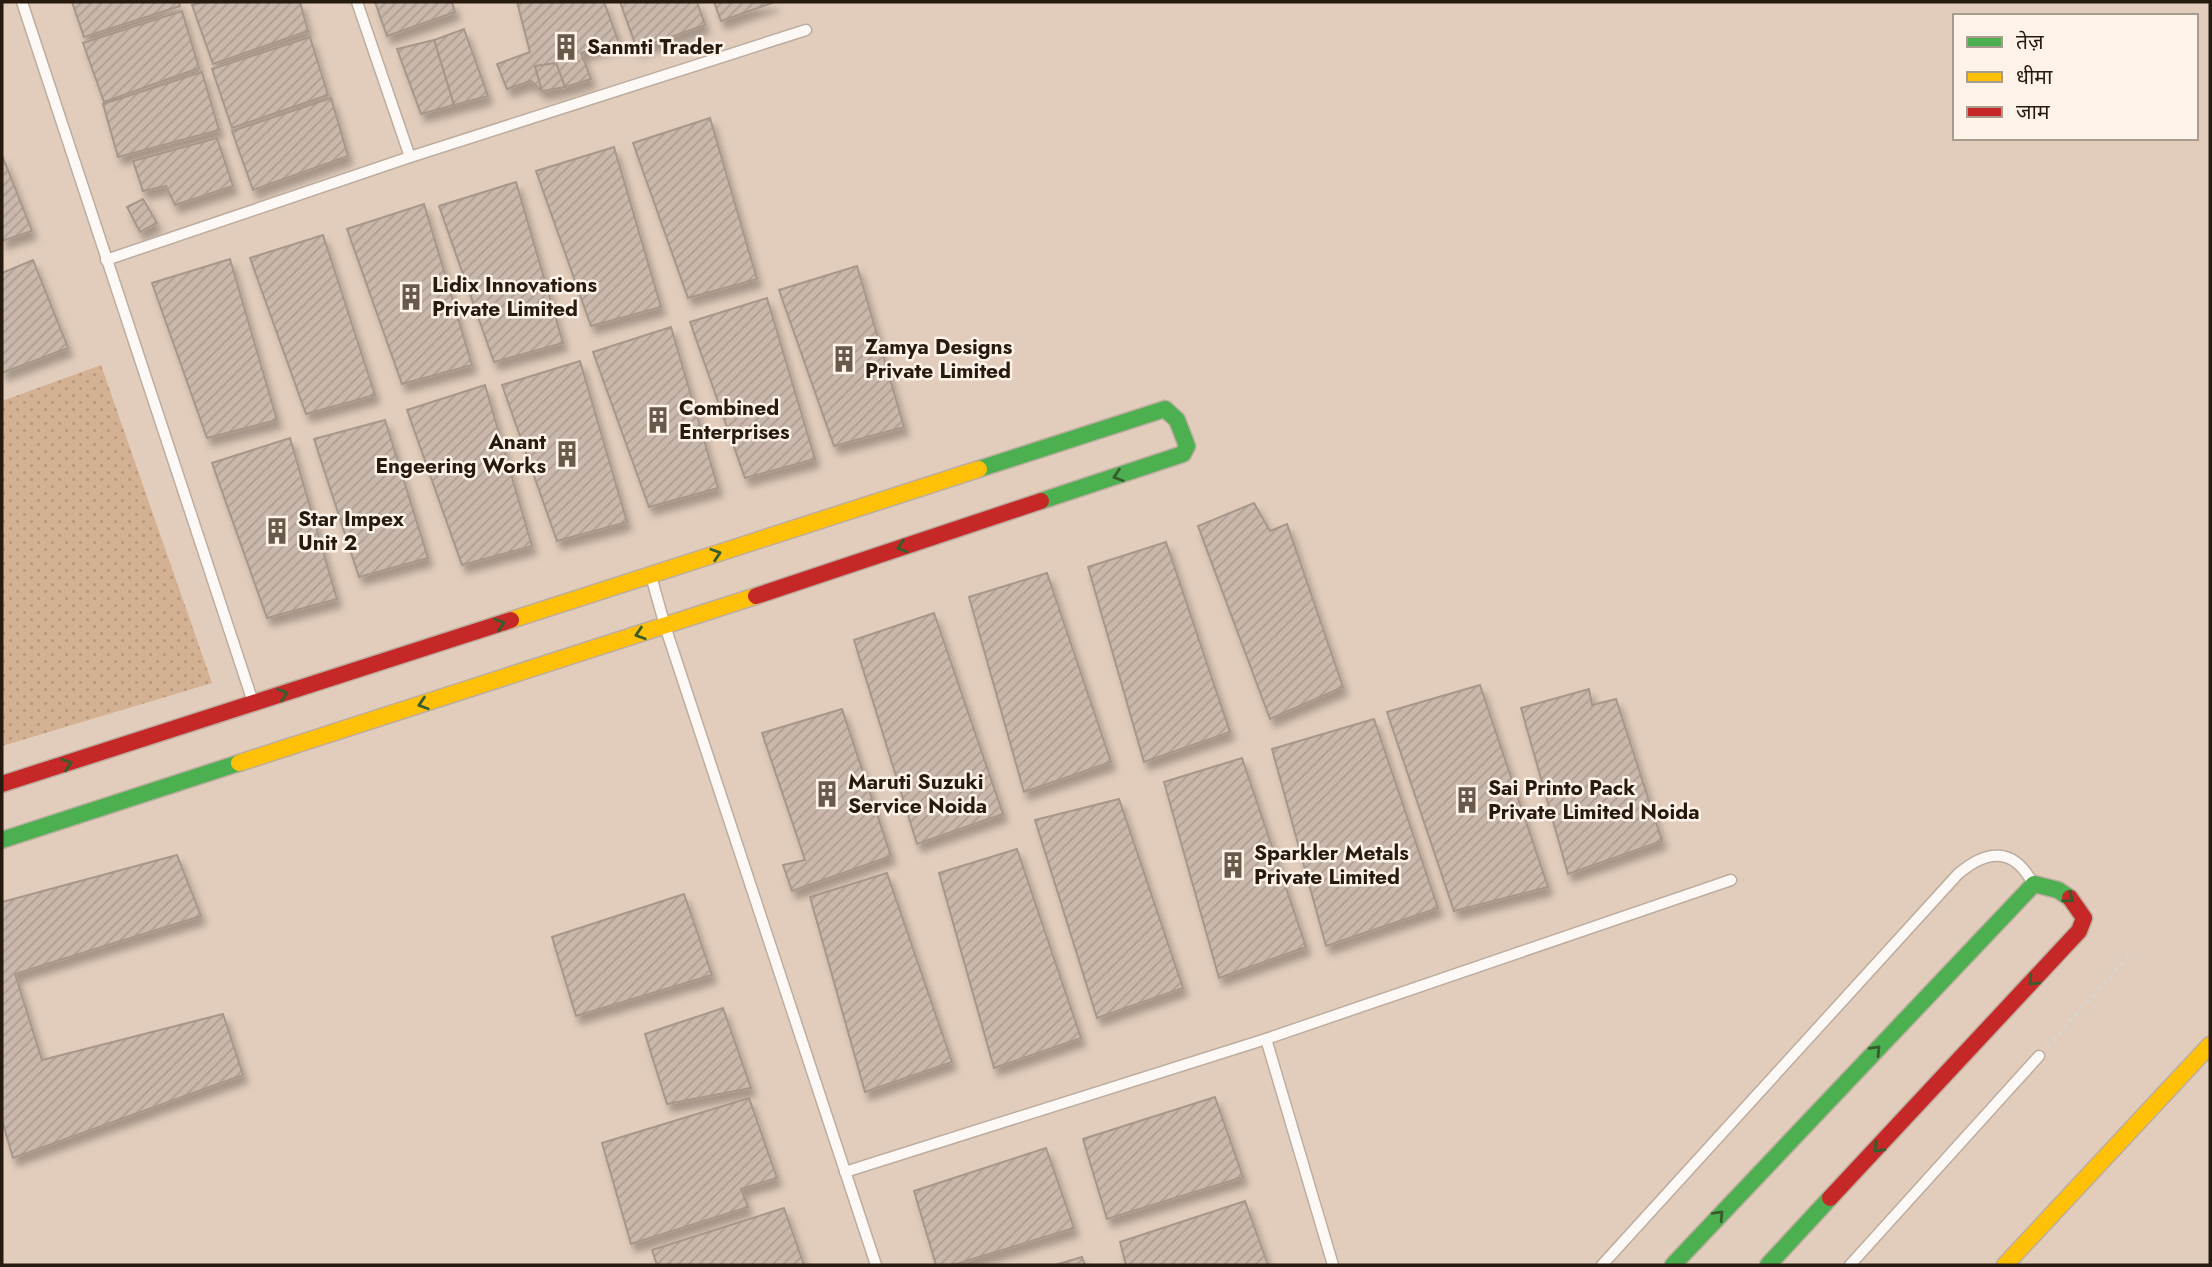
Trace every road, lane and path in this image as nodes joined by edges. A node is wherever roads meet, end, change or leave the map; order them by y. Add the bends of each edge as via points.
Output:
1 (22, 2) edge
2 (356, 2) edge
3 (806, 30) dead end
4 (410, 157) junction
5 (106, 260) junction
6 (651, 575) junction
7 (665, 626) junction
8 (253, 704) junction
9 (2, 784) edge
10 (2, 840) edge
11 (1731, 880) dead end
12 (2034, 884) junction
13 (2132, 952) dead end
14 (1266, 1039) junction
15 (2210, 1045) edge
16 (2039, 1056) joint
17 (845, 1172) junction
18 (876, 1265) edge
19 (1333, 1265) edge
20 (1602, 1265) edge
21 (1673, 1265) edge
22 (1768, 1265) edge
23 (1850, 1265) edge
24 (2005, 1265) edge

1 - 5 lane
2 - 4 lane
3 - 4 lane
4 - 5 lane
5 - 8 lane
6 - 7 lane
6 -> 7 street via 1166,409 1178,419 1187,446 1183,454
8 -> 6 street
7 -> 10 street
7 - 17 lane
9 -> 8 street
11 - 14 lane
12 - 20 lane via 2026,870 2000,855 1973,861 1958,874
21 -> 12 street
12 -> 22 street via 2053,887 2079,906 2084,918 2079,931
13 - 16 path
14 - 17 lane
14 - 19 lane
15 - 24 street
16 - 23 lane
17 - 18 lane

